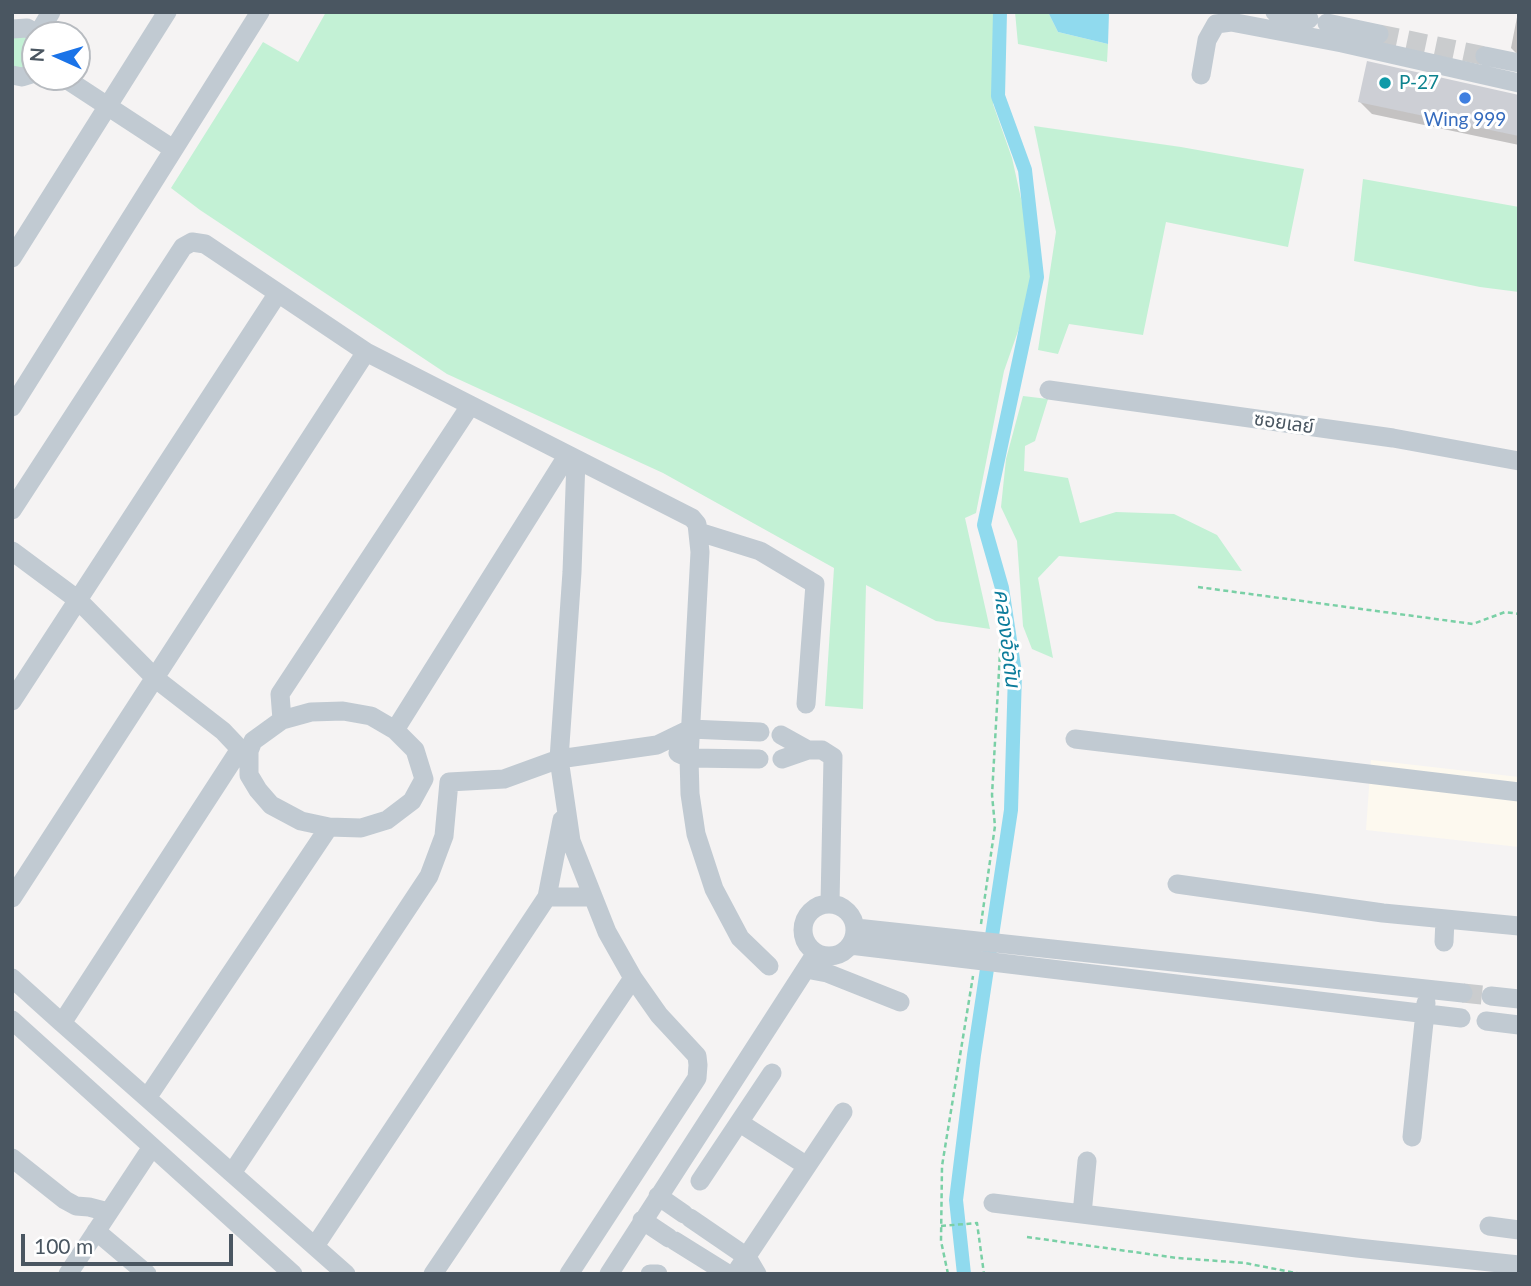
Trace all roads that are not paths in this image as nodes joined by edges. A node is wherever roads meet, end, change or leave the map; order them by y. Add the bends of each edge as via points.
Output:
1 (167, 12) edge
2 (260, 12) edge
3 (1275, 12) edge
4 (1379, 34) tunnel mouth
5 (1485, 56) tunnel mouth
6 (1519, 63) edge
7 (1201, 75) dead end
8 (1519, 83) edge
9 (84, 91) edge
10 (109, 107) junction
11 (173, 149) junction
12 (12, 258) edge
13 (278, 293) junction
14 (366, 352) junction
15 (1049, 390) dead end
16 (470, 406) junction
17 (12, 407) edge
18 (571, 458) junction
19 (1519, 461) edge
20 (12, 510) edge
21 (699, 532) junction
22 (12, 551) edge
23 (78, 600) junction
24 (156, 679) junction
25 (12, 701) edge
26 (806, 704) dead end
27 (282, 720) junction
28 (690, 729) junction
29 (395, 730) junction
30 (760, 732) dead end
31 (781, 735) dead end
32 (1075, 739) dead end
33 (657, 745) junction
34 (245, 750) junction
35 (808, 750) junction
36 (689, 758) junction
37 (759, 759) dead end
38 (782, 759) dead end
39 (559, 760) junction
40 (424, 779) junction
41 (449, 782) junction
42 (1519, 792) edge
43 (565, 806) junction
44 (329, 827) junction
45 (1177, 884) dead end
46 (547, 897) junction
47 (593, 897) junction
48 (12, 898) edge
49 (830, 903) junction
50 (1446, 919) junction
51 (1519, 926) edge
52 (853, 937) junction
53 (1444, 942) dead end
54 (811, 961) junction
55 (1073, 962) junction
56 (769, 966) dead end
57 (12, 978) edge
58 (633, 978) junction
59 (1427, 989) junction
60 (1463, 993) tunnel mouth
61 (1491, 996) tunnel mouth
62 (1519, 999) edge
63 (900, 1002) dead end
64 (1425, 1014) junction
65 (1461, 1018) dead end
66 (12, 1020) edge
67 (1486, 1021) dead end
68 (62, 1023) junction
69 (1519, 1025) edge
70 (772, 1073) dead end
71 (147, 1098) junction
72 (843, 1112) dead end
73 (740, 1123) junction
74 (1412, 1138) dead end
75 (152, 1147) junction
76 (12, 1158) edge
77 (1087, 1161) dead end
78 (807, 1166) junction
79 (232, 1173) junction
80 (701, 1181) dead end
81 (658, 1196) junction
82 (993, 1203) dead end
83 (108, 1212) junction
84 (1082, 1214) junction
85 (642, 1220) junction
86 (1489, 1226) dead end
87 (1519, 1230) edge
88 (96, 1231) junction
89 (315, 1246) junction
90 (747, 1256) junction
91 (1519, 1265) edge
92 (138, 1271) edge
93 (68, 1274) edge
94 (293, 1274) edge
95 (346, 1274) edge
96 (433, 1274) edge
97 (569, 1274) edge
98 (609, 1274) edge
99 (650, 1274) edge
100 (658, 1274) edge
101 (728, 1274) edge
102 (735, 1274) edge
103 (757, 1274) edge

1 - 10 street
2 - 11 street
3 - 4 street
5 - 6 street
7 - 8 street via 1207,40 1216,24 1231,22
9 - 10 street
10 - 11 street
10 - 12 street
11 - 17 street
13 - 14 street
13 - 20 street via 205,244 192,242 183,247
13 - 23 street
14 - 16 street
14 - 24 street
15 - 19 street, ซอยเลย์ via 1392,438
16 - 18 street
16 - 27 street via 280,694
18 - 21 street via 692,518
18 - 29 street
18 - 39 street via 572,572
21 - 26 street via 760,551 815,584
21 - 28 street
22 - 23 street
23 - 24 street
23 - 25 street
24 - 34 street
24 - 48 street
27 - 29 street via 311,712 343,711 371,716
27 - 34 street
28 - 30 street
28 - 33 street
28 - 36 street
29 - 40 street via 415,750
31 - 35 street
32 - 42 street
33 - 36 street
33 - 39 street
34 - 44 street via 249,775 271,805 301,821
34 - 68 street
35 - 38 street
35 - 49 street via 822,750 833,757
36 - 37 street
36 - 56 street via 696,834 714,889 740,937
39 - 41 street via 504,779
39 - 43 street
40 - 41 street
40 - 44 street via 412,801 387,820 361,828
41 - 79 street via 444,836 429,876
43 - 46 street
43 - 47 street via 570,841
44 - 71 street
45 - 50 street
46 - 47 street
46 - 89 street
47 - 58 street
49 - 52 street via 844,908 854,920
49 - 54 street via 818,905 804,923
50 - 51 street
50 - 53 street
52 - 54 street via 835,956
52 - 55 street
54 - 63 street via 827,973
54 - 81 street
55 - 59 street
55 - 64 street
57 - 68 street
58 - 96 street
58 - 97 street via 697,1056 697,1078
59 - 60 street
59 - 64 street
61 - 62 street
64 - 65 street
64 - 74 street
66 - 75 street
67 - 69 street
68 - 71 street
70 - 73 street
71 - 79 street
72 - 78 street
73 - 78 street
73 - 80 street
75 - 83 street
75 - 94 street
76 - 83 street via 65,1200
77 - 84 street
78 - 90 street
79 - 89 street
81 - 85 street
81 - 90 street
82 - 84 street
83 - 88 street
84 - 91 street
85 - 98 street
85 - 101 street
86 - 87 street
88 - 92 street
88 - 93 street
89 - 95 street
90 - 102 street
90 - 103 street
99 - 100 street

